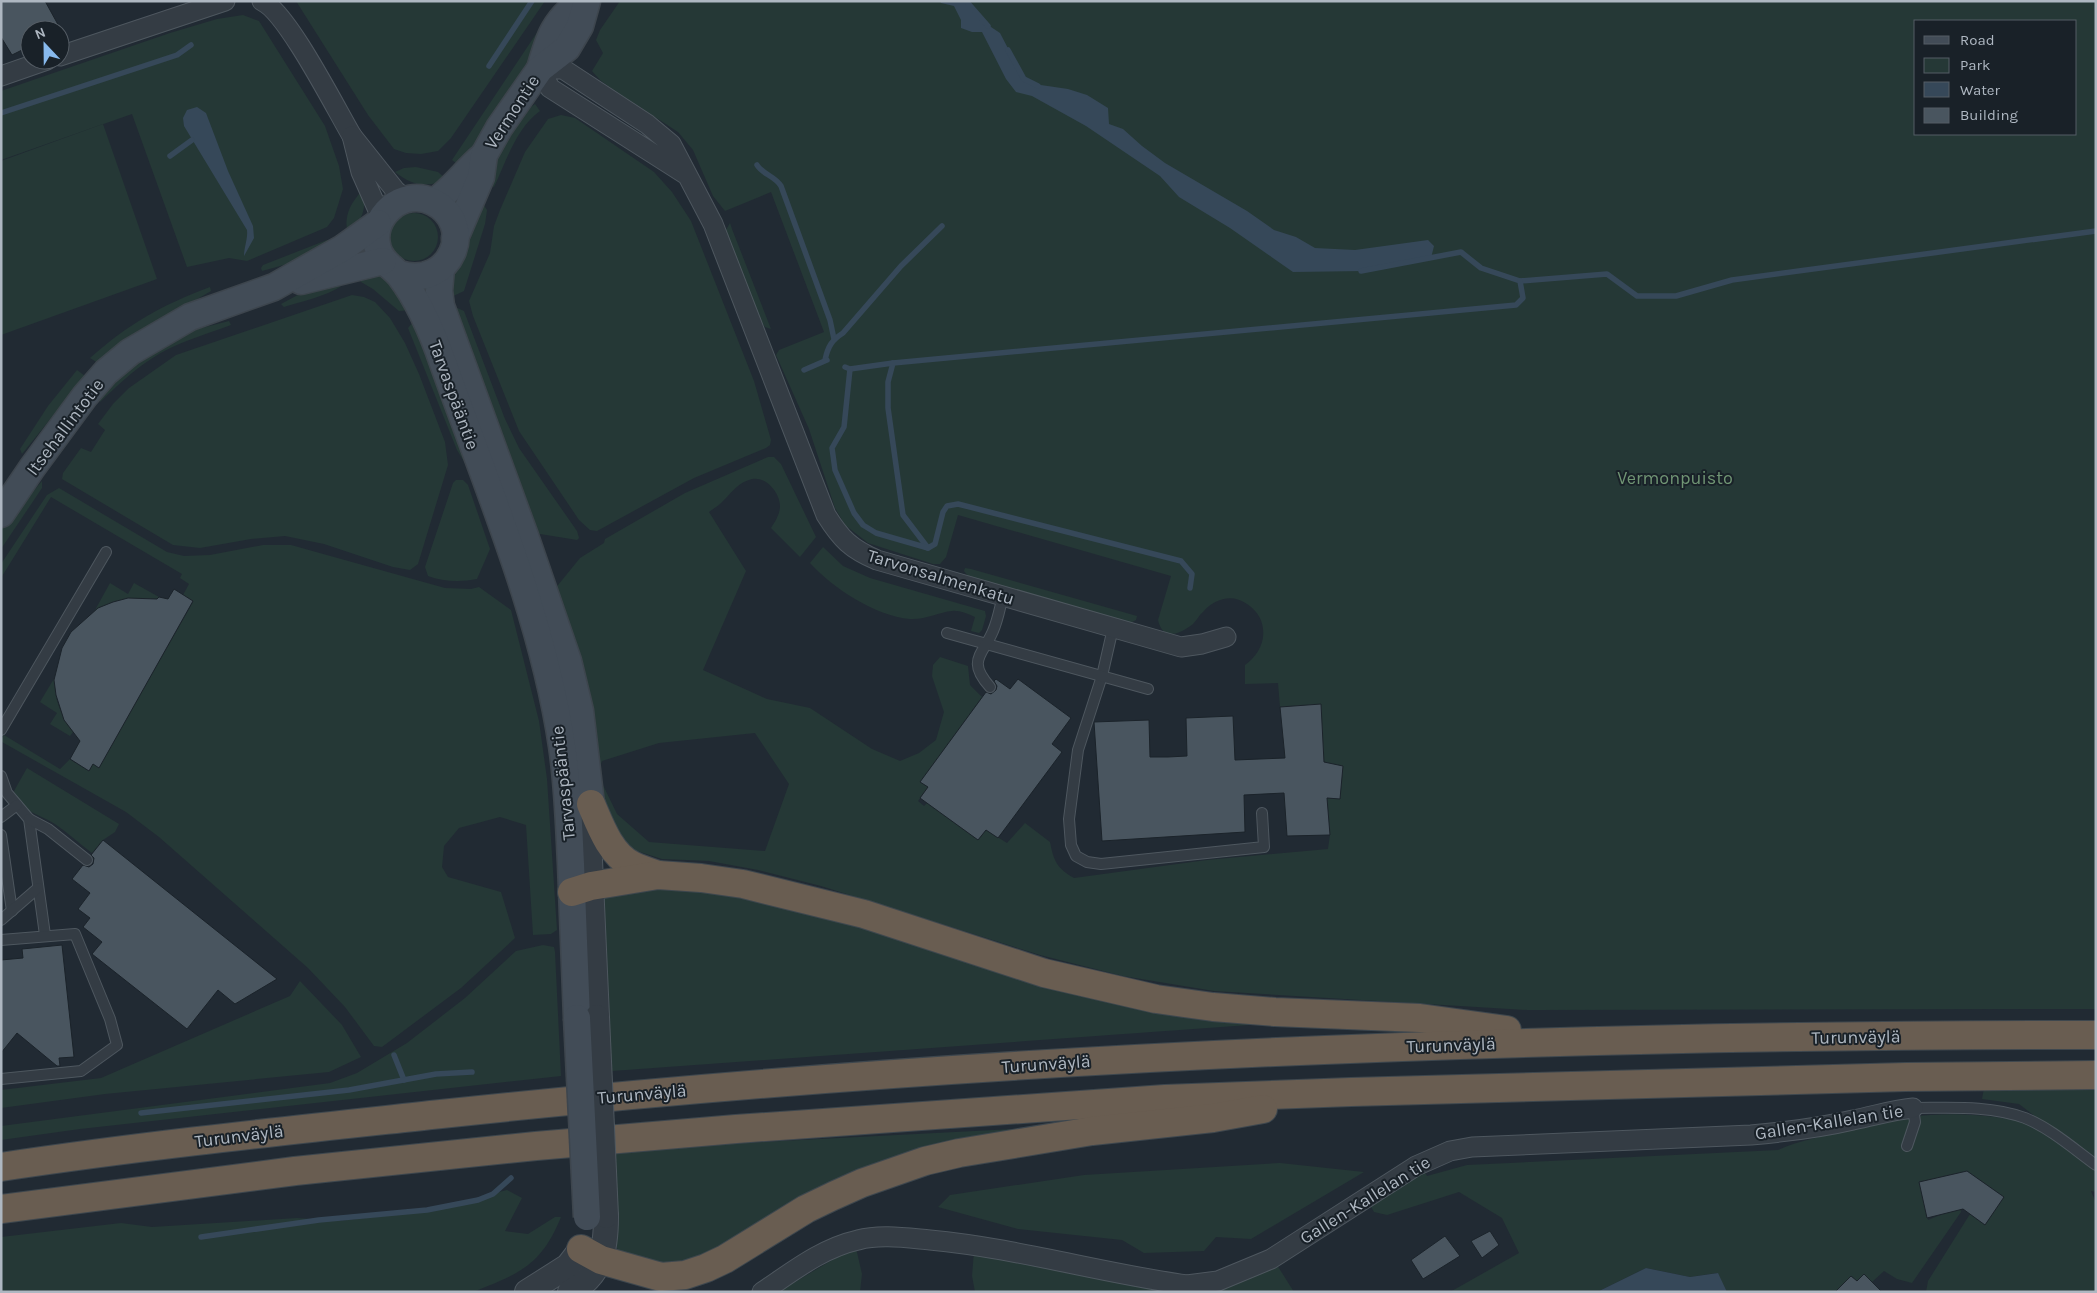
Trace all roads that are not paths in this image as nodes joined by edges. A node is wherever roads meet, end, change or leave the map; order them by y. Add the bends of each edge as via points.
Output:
1 (224, 1) edge
2 (262, 1) edge
3 (581, 1) edge
4 (587, 1) edge
5 (167, 10) edge
6 (70, 52) edge
7 (20, 69) edge
8 (540, 69) junction
9 (1, 76) edge
10 (352, 136) junction
11 (484, 155) junction
12 (405, 199) junction
13 (434, 202) junction
14 (380, 220) junction
15 (455, 238) junction
16 (391, 267) junction
17 (441, 268) junction
18 (274, 287) junction
19 (1, 514) edge
20 (516, 539) junction
21 (106, 552) dead end
22 (1003, 596) junction
23 (537, 601) junction
24 (1113, 628) junction
25 (947, 633) dead end
26 (1226, 637) dead end
27 (986, 643) junction
28 (1102, 676) junction
29 (990, 687) dead end
30 (1148, 689) dead end
31 (1, 730) edge
32 (1, 776) edge
33 (591, 804) junction
34 (16, 805) junction
35 (1262, 813) dead end
36 (1, 817) edge
37 (29, 820) junction
38 (1, 834) edge
39 (87, 860) dead end
40 (658, 875) junction
41 (38, 888) junction
42 (582, 889) junction
43 (12, 911) junction
44 (1, 920) edge
45 (45, 935) junction
46 (1, 940) edge
47 (2096, 1034) edge
48 (1581, 1040) junction
49 (2096, 1075) edge
50 (1, 1079) edge
51 (1351, 1092) junction
52 (1913, 1108) junction
53 (1907, 1146) dead end
54 (2096, 1165) edge
55 (1, 1167) edge
56 (1, 1209) edge
57 (591, 1254) junction
58 (527, 1292) edge
59 (570, 1292) edge
60 (762, 1292) edge

1 - 5 street
2 - 10 street via 277,13 304,51
3 - 8 main road, Vermontie via 566,12 549,37
4 - 8 main road, Vermontie via 580,26 567,48
5 - 6 street
7 - 9 street
8 - 11 main road, Vermontie
8 - 22 street, Tarvonsalmenkatu via 563,69 671,144 713,224 826,515 848,545 877,560
10 - 12 street
10 - 14 street via 361,172
11 - 13 main road, Vermontie
11 - 15 main road, Vermontie via 480,177
12 - 13 main road
12 - 14 main road via 391,206
13 - 15 main road via 450,217
14 - 16 main road via 376,242
14 - 18 main road, Itsehallintotie via 342,248
15 - 17 main road via 454,249
16 - 17 main road via 410,277 432,274
16 - 18 main road, Itsehallintotie
16 - 20 main road, Tarvaspääntie via 436,343
17 - 20 main road, Tarvaspääntie via 441,306
18 - 19 main road, Itsehallintotie via 190,317 130,352 106,372 60,429
20 - 23 main road, Tarvaspääntie
21 - 31 lane
22 - 24 street, Tarvonsalmenkatu
22 - 27 lane via 993,631
23 - 33 main road, Tarvaspääntie via 568,661 580,711
23 - 42 main road, Tarvaspääntie via 544,662 562,746
24 - 26 street, Tarvonsalmenkatu via 1181,647
24 - 28 lane
25 - 27 lane
27 - 28 lane
27 - 29 lane via 978,662 984,681
28 - 30 lane
28 - 35 lane via 1076,760 1069,818 1071,844 1076,856 1101,864 1264,847
32 - 34 lane
33 - 40 highway via 606,838 616,851 630,864
33 - 42 street, Tarvaspääntie
34 - 36 lane
34 - 37 lane
37 - 39 lane via 48,829
37 - 41 lane
38 - 43 lane
40 - 42 highway
40 - 48 highway via 743,884 789,894 864,914 1044,973 1156,999 1275,1012 1420,1018
41 - 43 lane
41 - 45 lane
42 - 57 main road, Tarvaspääntie, bridge via 596,1216 587,1233
43 - 44 lane
45 - 46 lane
45 - 50 lane via 75,934 110,1019 117,1045 81,1071
47 - 48 highway, Turunväylä
48 - 55 highway, Turunväylä via 1179,1056 734,1085 296,1130
49 - 51 highway
51 - 56 highway via 1165,1099 536,1146 294,1171
51 - 57 highway via 1213,1118 1092,1131 925,1161 862,1183 806,1209 725,1259 685,1275 661,1277
52 - 53 lane via 1915,1122
52 - 54 lane, Gallen-Kallelan tie via 2003,1111 2049,1132
52 - 60 street, Gallen-Kallelan tie via 1792,1131 1750,1135 1472,1147 1450,1151 1416,1166 1271,1260 1218,1281 1187,1285 963,1243 895,1237 859,1239 841,1245 822,1253
57 - 58 street, Tarvaspääntie
57 - 59 street, Tarvaspääntie via 592,1274

